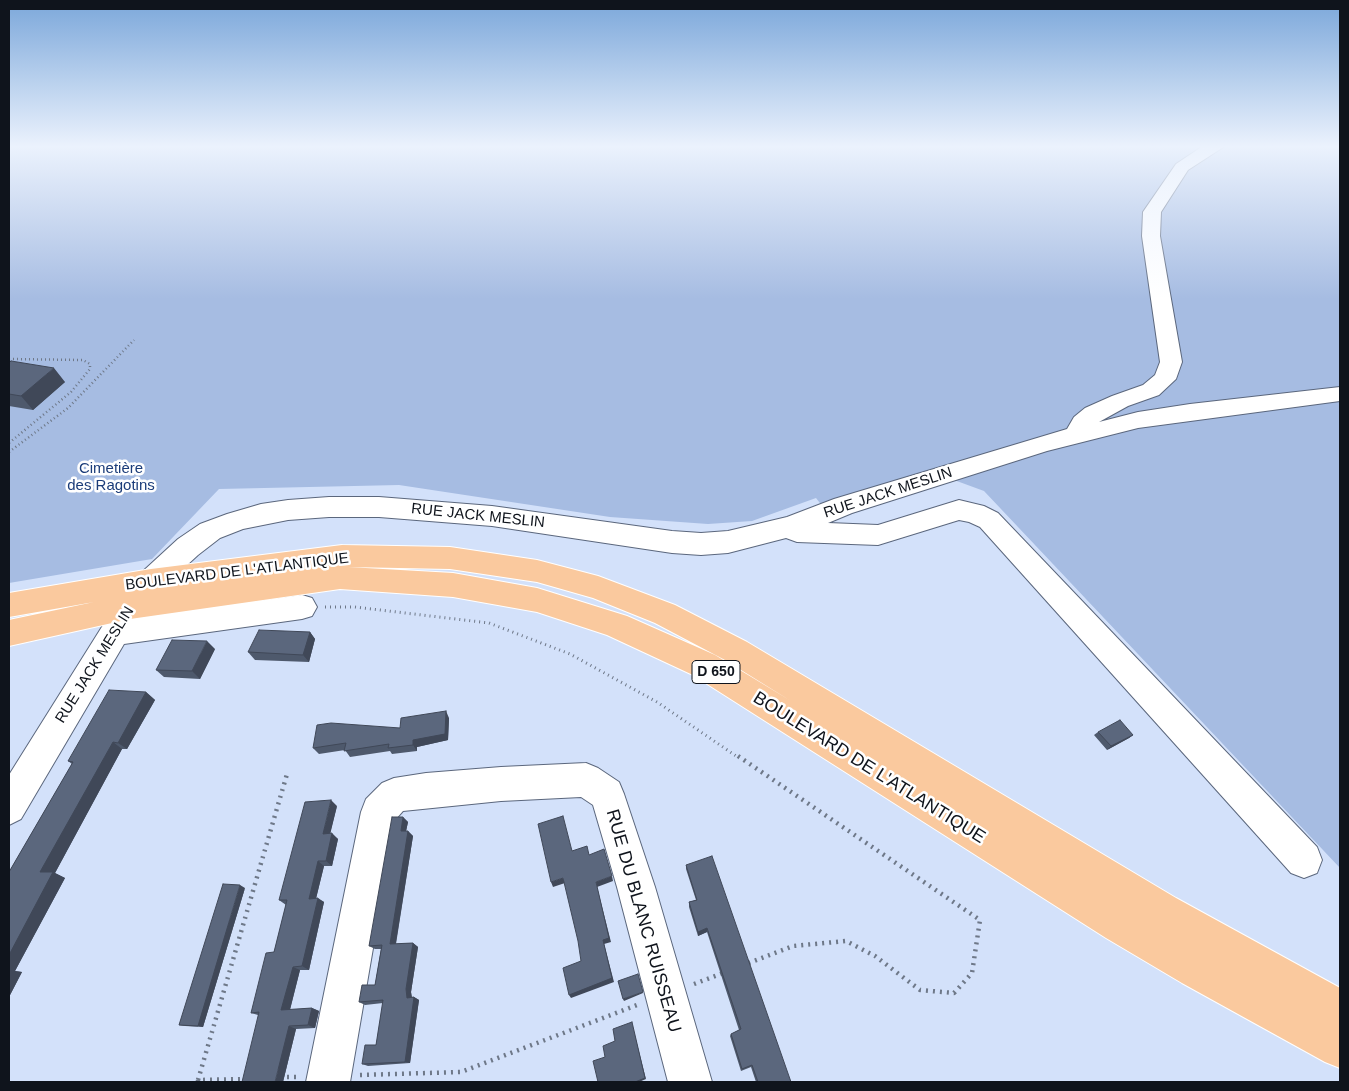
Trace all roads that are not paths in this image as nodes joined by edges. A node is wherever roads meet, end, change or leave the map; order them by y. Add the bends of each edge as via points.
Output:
1 (1162, 197) edge
2 (1340, 394) edge
3 (1077, 436) junction
4 (792, 526) junction
5 (152, 581) junction
6 (9, 605) edge
7 (302, 606) dead end
8 (122, 620) junction
9 (9, 633) edge
10 (9, 807) edge
11 (1304, 860) dead end
12 (1340, 1010) edge
13 (1340, 1047) edge
14 (328, 1082) edge
15 (690, 1082) edge

1 - 3 street via 1152,212 1152,236 1171,362 1165,379 1151,390 1093,414 1082,423
2 - 3 street, RUE JACK MESLIN via 1164,415
3 - 4 street, RUE JACK MESLIN via 897,489
4 - 5 street, RUE JACK MESLIN via 741,540 701,544 430,510 369,507 296,509 261,514 210,531
4 - 11 street via 798,532 878,535 959,510 990,520
5 - 6 main road, BOULEVARD DE L'ATLANTIQUE / D 650
5 - 8 street, RUE JACK MESLIN
5 - 12 main road, BOULEVARD DE L'ATLANTIQUE / D 650 via 342,556 450,558 537,572 598,588 666,614 736,651 1162,912
7 - 8 street
8 - 9 main road, BOULEVARD DE L'ATLANTIQUE / D 650
8 - 10 street, RUE JACK MESLIN
8 - 13 main road, BOULEVARD DE L'ATLANTIQUE / D 650 via 340,578 453,585 538,600 616,625 704,665 1120,924
14 - 15 street, RUE DU BLANC RUISSEAU via 378,812 394,795 402,793 586,780 607,794

